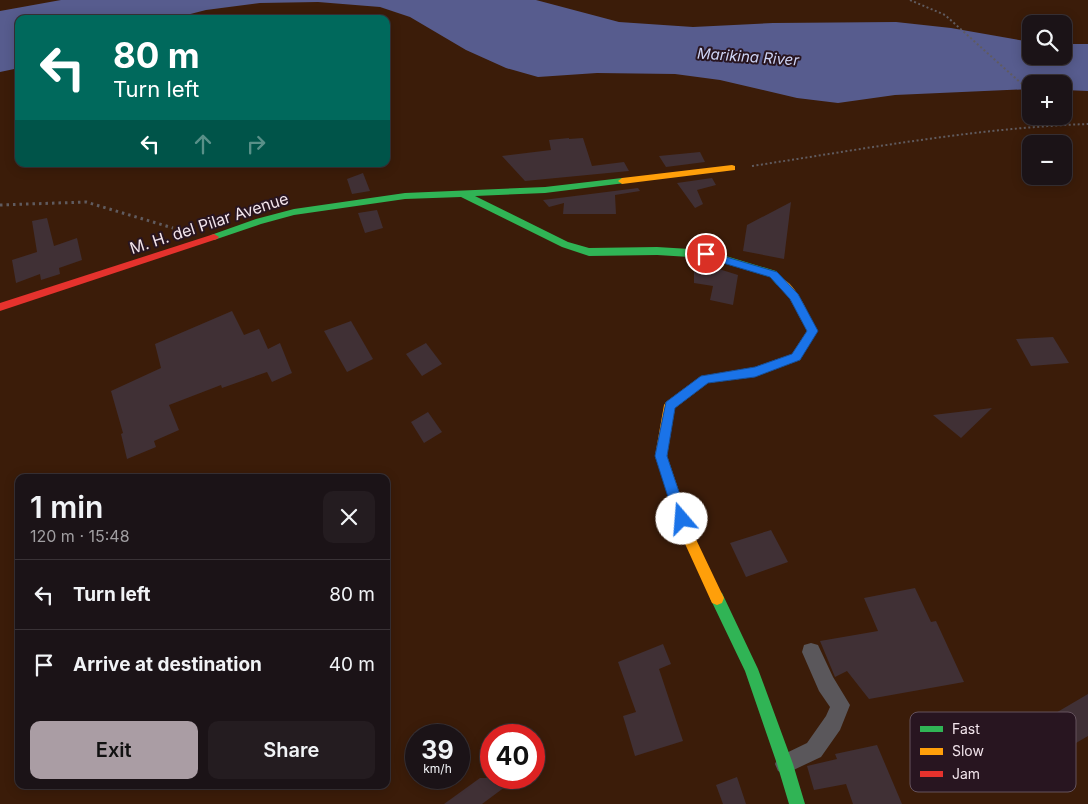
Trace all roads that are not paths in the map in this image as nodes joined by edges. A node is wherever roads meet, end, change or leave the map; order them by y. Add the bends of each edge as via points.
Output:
1 (732, 168) road end
2 (463, 194) junction
3 (0, 307) edge
4 (811, 652) dead end
5 (786, 764) junction
6 (797, 804) edge

1 - 2 street, M. H. del Pilar Avenue via 545,190
2 - 3 street, M. H. del Pilar Avenue via 405,196 259,220
2 - 5 street via 565,245 588,252 706,254 774,274 794,296 812,331 796,357 755,372 705,379 698,384 670,405 661,456 687,535 751,669
4 - 5 lane via 840,705 833,723 814,750
5 - 6 street

